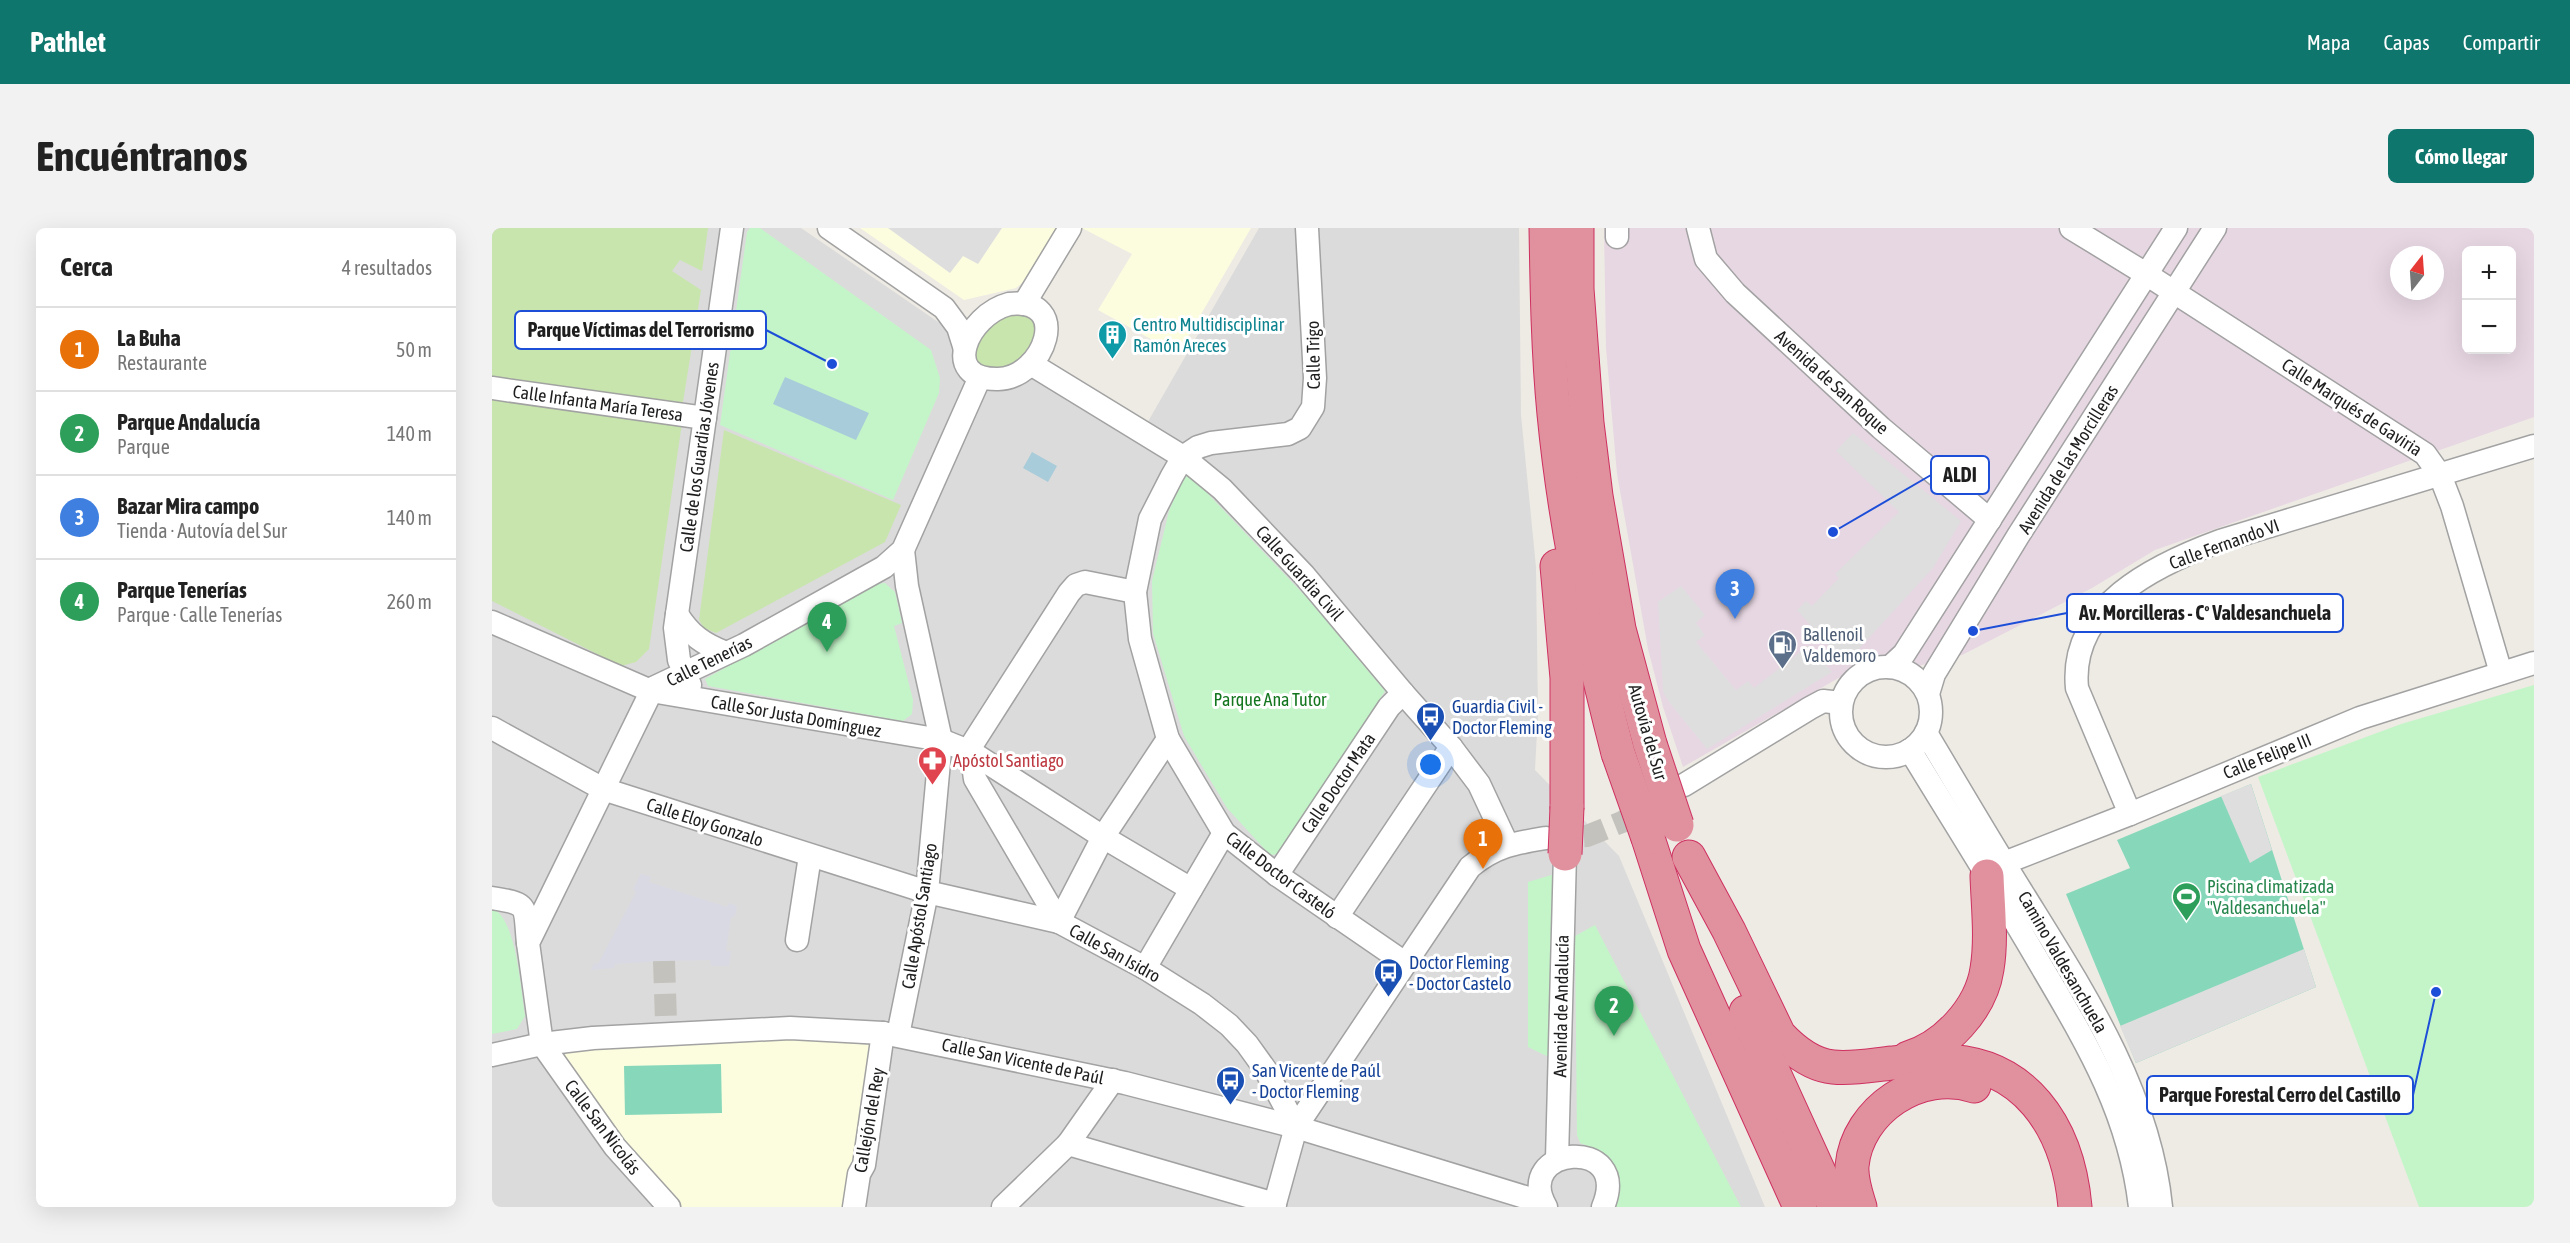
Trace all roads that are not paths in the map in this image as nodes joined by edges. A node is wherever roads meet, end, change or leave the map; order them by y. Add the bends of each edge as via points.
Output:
1 (732, 228) edge
2 (830, 228) edge
3 (846, 228) edge
4 (1070, 228) edge
5 (1307, 228) edge
6 (1546, 228) edge
7 (1577, 228) edge
8 (1698, 228) edge
9 (2071, 228) edge
10 (2176, 228) edge
11 (2215, 228) edge
12 (1608, 231) edge
13 (882, 265) junction
14 (2146, 274) junction
15 (1577, 289) junction
16 (2174, 292) junction
17 (1024, 304) junction
18 (999, 306) junction
19 (944, 308) junction
20 (964, 346) junction
21 (1031, 364) junction
22 (980, 377) junction
23 (492, 388) edge
24 (1554, 414) junction
25 (705, 418) junction
26 (2534, 446) edge
27 (1183, 457) junction
28 (2440, 475) junction
29 (1990, 520) junction
30 (903, 550) junction
31 (875, 572) junction
32 (907, 586) junction
33 (1135, 592) junction
34 (677, 614) junction
35 (492, 622) edge
36 (726, 653) junction
37 (2534, 663) edge
38 (1890, 667) junction
39 (684, 673) junction
40 (2501, 673) junction
41 (651, 692) junction
42 (1403, 693) junction
43 (1928, 694) junction
44 (697, 699) junction
45 (1841, 703) junction
46 (492, 729) edge
47 (1926, 733) junction
48 (1168, 739) junction
49 (940, 740) junction
50 (1451, 747) junction
51 (1910, 750) junction
52 (970, 752) junction
53 (939, 776) junction
54 (1684, 785) dead end
55 (603, 789) junction
56 (2130, 814) junction
57 (1663, 831) junction
58 (1224, 833) junction
59 (1103, 837) junction
60 (1507, 844) junction
61 (1555, 846) junction
62 (810, 856) junction
63 (1689, 857) junction
64 (1996, 870) junction
65 (1277, 875) junction
66 (1191, 889) junction
67 (927, 892) junction
68 (492, 898) edge
69 (1337, 917) junction
70 (1059, 922) junction
71 (797, 940) dead end
72 (528, 943) junction
73 (1405, 963) junction
74 (1145, 968) junction
75 (891, 1034) junction
76 (542, 1044) junction
77 (492, 1055) edge
78 (1894, 1062) junction
79 (1113, 1080) junction
80 (1296, 1126) junction
81 (1068, 1144) junction
82 (1557, 1159) junction
83 (1543, 1203) edge
84 (1275, 1206) edge
85 (669, 1207) edge
86 (854, 1207) edge
87 (1003, 1207) edge
88 (1603, 1207) edge
89 (1800, 1207) edge
90 (1835, 1207) edge
91 (1860, 1207) edge
92 (2067, 1207) edge
93 (2074, 1207) edge
94 (2140, 1207) edge
95 (2161, 1207) edge

1 - 25 street, Calle de los Guardias Jóvenes
2 - 13 street
3 - 13 street via 873,251
4 - 17 street
5 - 27 street, Calle Trigo via 1313,407 1300,429 1288,434 1211,443
6 - 24 highway, Autovía del Sur
7 - 15 highway, Autovía del Sur
8 - 29 street, Avenida de San Roque via 1706,258 1735,293 1881,428
9 - 14 street, Calle Marqués de Gaviria
10 - 14 street, Avenida de las Morcilleras
11 - 16 street, Avenida de las Morcilleras
12 - 15 highway
13 - 19 street
14 - 16 street, Calle Marqués de Gaviria
14 - 29 street, Avenida de las Morcilleras
15 - 57 highway, Autovía del Sur, bridge via 1587,423 1606,561 1619,629 1650,744
16 - 28 street, Calle Marqués de Gaviria via 2408,441 2425,454
16 - 43 street, Avenida de las Morcilleras via 2018,536 1934,674
17 - 18 street
17 - 21 street via 1039,310 1046,322 1045,342
18 - 19 street via 972,310
18 - 20 street via 978,322
19 - 20 street via 958,327
20 - 22 street via 967,363
21 - 22 street via 1013,376
21 - 27 street, Calle Guardia Civil
22 - 30 street, Calle Tenerías
23 - 25 street, Calle Infanta María Teresa
24 - 57 highway, Autovía del Sur, bridge via 1573,553 1599,683 1618,753
24 - 61 highway, bridge via 1549,470 1567,678 1567,807
25 - 34 street, Calle de los Guardias Jóvenes
26 - 28 street, Calle Fernando VI
27 - 33 street, Calle Doctor Casteló via 1150,519
27 - 42 street, Calle Guardia Civil via 1222,489 1304,575
28 - 40 street, Calle Marqués de Gaviria
28 - 56 street, Calle Fernando VI via 2183,555 2144,574 2118,595 2082,641 2075,674 2077,688
29 - 38 street, Avenida de las Morcilleras via 1904,654
30 - 31 street, Calle Tenerías
30 - 32 street, Calle Apóstol Santiago
31 - 32 street via 889,573
31 - 36 street, Calle Tenerías
32 - 49 street, Calle Apóstol Santiago
33 - 48 street, Calle Doctor Casteló via 1140,639
33 - 52 street via 1086,582 1076,585
34 - 36 street via 692,635
34 - 39 street, Calle de los Guardias Jóvenes via 676,643
35 - 41 street, Calle Sor Justa Domínguez
36 - 39 street, Calle Tenerías
37 - 40 street, Calle Felipe III
38 - 43 street via 1913,676
38 - 45 street via 1864,672 1854,680
39 - 41 street, Calle Tenerías
39 - 44 street, Calle de los Guardias Jóvenes
40 - 56 street, Calle Felipe III via 2360,718
41 - 44 street, Calle Sor Justa Domínguez
41 - 55 street, Calle Tenerías
42 - 50 street, Calle Guardia Civil
42 - 65 street, Calle Doctor Mata via 1389,707
43 - 47 street via 1931,707
44 - 49 street, Calle Sor Justa Domínguez
45 - 51 street via 1845,732 1867,753 1897,756
45 - 54 street via 1823,701
46 - 55 street, Calle Eloy Gonzalo
47 - 51 street
47 - 64 street, Camino Valdesanchuela
48 - 58 street, Calle Doctor Casteló
48 - 59 street
49 - 52 street, Calle Sor Justa Domínguez
49 - 53 street, Calle Apóstol Santiago
50 - 60 street, Calle Guardia Civil via 1479,784
50 - 69 street
51 - 64 street, Camino Valdesanchuela
52 - 53 street
52 - 59 street, Calle Sor Justa Domínguez
52 - 70 street, Calle San Isidro via 975,779
53 - 67 street, Calle Apóstol Santiago
55 - 62 street, Calle Eloy Gonzalo
55 - 72 street, Calle Tenerías
56 - 64 street, Calle Felipe III
57 - 63 highway, Autovía del Sur
57 - 89 highway, Autovía del Sur via 1684,950
58 - 65 street, Calle Doctor Casteló
58 - 66 street
59 - 66 street, Calle Sor Justa Domínguez
59 - 70 street
60 - 61 street
60 - 73 street via 1482,856 1470,867
61 - 82 street, Avenida de Andalucía
62 - 67 street, Calle Eloy Gonzalo
62 - 71 street
63 - 78 highway via 1779,1035 1792,1049 1832,1067
63 - 90 highway, Autovía del Sur via 1753,1029
64 - 78 highway via 1987,971 1977,996 1945,1039 1920,1055
64 - 94 street, Camino Valdesanchuela via 2101,1069 2123,1127
64 - 95 street, Camino Valdesanchuela via 2114,1048 2151,1147
65 - 69 street, Calle Doctor Casteló
66 - 74 street
67 - 70 street, Calle Eloy Gonzalo
67 - 75 street, Calle Apóstol Santiago
68 - 72 street via 516,902 524,908
69 - 73 street, Calle Doctor Casteló
70 - 74 street, Calle San Isidro
72 - 76 street
73 - 80 street
74 - 80 street, Calle San Isidro via 1229,1025 1265,1069
75 - 76 street, Calle San Vicente de Paúl via 666,1027
75 - 79 street, Calle San Vicente de Paúl
75 - 86 street, Callejón del Rey
76 - 77 street, Calle San Vicente de Paúl
76 - 85 street, Calle San Nicolás via 615,1147
78 - 93 highway via 1970,1062 1994,1070 2018,1085 2040,1105 2064,1148
79 - 80 street, Calle San Vicente de Paúl
79 - 81 street
80 - 83 street, Calle San Vicente de Paúl
80 - 84 street
81 - 84 street
81 - 87 street
82 - 83 street via 1540,1181
82 - 88 street via 1578,1155 1599,1166 1608,1183
91 - 92 highway via 1851,1168 1862,1132 1875,1113 1893,1100 1912,1089 1939,1082 1964,1083 1990,1092 2022,1115 2043,1141

